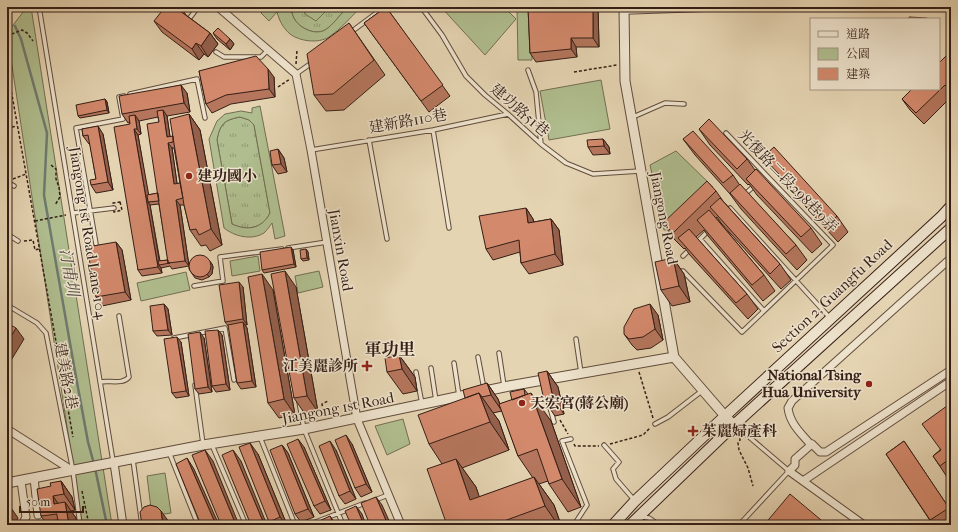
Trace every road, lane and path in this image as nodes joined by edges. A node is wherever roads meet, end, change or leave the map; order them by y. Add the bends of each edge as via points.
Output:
1 (39, 7) edge
2 (198, 7) edge
3 (218, 7) edge
4 (387, 7) edge
5 (420, 7) edge
6 (769, 7) edge
7 (624, 9) edge
8 (189, 19) edge
9 (7, 36) edge
10 (345, 37) edge
11 (33, 41) dead end
12 (268, 50) junction
13 (297, 50) dead end
14 (216, 52) dead end
15 (314, 60) edge
16 (625, 64) junction
17 (7, 66) edge
18 (528, 70) dead end
19 (574, 72) dead end
20 (296, 74) junction
21 (278, 87) dead end
22 (11, 90) junction
23 (7, 91) edge
24 (684, 104) dead end
25 (508, 114) junction
26 (205, 118) dead end
27 (632, 118) junction
28 (18, 126) junction
29 (7, 128) edge
30 (433, 130) junction
31 (726, 133) dead end
32 (369, 140) junction
33 (540, 144) junction
34 (311, 150) junction
35 (51, 165) dead end
36 (641, 171) junction
37 (26, 174) junction
38 (766, 175) junction
39 (16, 178) dead end
40 (7, 182) edge
41 (14, 186) dead end
42 (742, 197) edge
43 (120, 202) dead end
44 (736, 202) edge
45 (55, 205) dead end
46 (125, 205) edge
47 (121, 206) junction
48 (951, 206) edge
49 (114, 208) dead end
50 (730, 208) junction
51 (90, 210) junction
52 (122, 210) dead end
53 (73, 213) junction
54 (725, 213) edge
55 (60, 216) dead end
56 (35, 221) junction
57 (449, 228) dead end
58 (710, 228) edge
59 (951, 228) edge
60 (7, 234) edge
61 (387, 239) dead end
62 (700, 239) junction
63 (18, 241) joint
64 (327, 242) junction
65 (96, 244) edge
66 (40, 249) junction
67 (683, 256) edge
68 (951, 258) edge
69 (671, 270) edge
70 (797, 280) junction
71 (194, 286) dead end
72 (7, 304) edge
73 (764, 312) junction
74 (119, 316) dead end
75 (830, 319) junction
76 (188, 335) junction
77 (174, 338) edge
78 (576, 339) dead end
79 (189, 342) edge
80 (499, 353) dead end
81 (478, 357) dead end
82 (674, 357) junction
83 (454, 363) dead end
84 (636, 364) junction
85 (431, 368) dead end
86 (951, 370) edge
87 (416, 372) dead end
88 (581, 374) junction
89 (194, 380) edge
90 (234, 380) edge
91 (951, 381) edge
92 (100, 382) junction
93 (504, 387) junction
94 (702, 390) junction
95 (484, 392) junction
96 (459, 397) junction
97 (298, 399) edge
98 (548, 401) edge
99 (328, 402) dead end
100 (436, 402) junction
101 (423, 405) junction
102 (323, 411) dead end
103 (725, 416) junction
104 (357, 419) junction
105 (554, 422) joint
106 (655, 424) junction
107 (734, 425) junction
108 (7, 429) edge
109 (304, 429) junction
110 (260, 437) junction
111 (740, 438) dead end
112 (571, 439) junction
113 (735, 441) dead end
114 (74, 442) dead end
115 (738, 443) junction
116 (207, 444) junction
117 (604, 445) junction
118 (811, 445) junction
119 (169, 452) junction
120 (132, 459) junction
121 (114, 462) junction
122 (76, 470) junction
123 (788, 471) junction
124 (34, 478) junction
125 (21, 481) junction
126 (803, 481) junction
127 (7, 484) edge
128 (81, 485) dead end
129 (753, 486) dead end
130 (389, 494) junction
131 (632, 504) junction
132 (339, 513) junction
133 (38, 515) edge
134 (636, 520) edge
135 (22, 525) edge
136 (80, 525) edge
137 (89, 525) edge
138 (123, 525) edge
139 (142, 525) edge
140 (198, 525) edge
141 (246, 525) edge
142 (295, 525) edge
143 (308, 525) edge
144 (343, 525) edge
145 (401, 525) edge
146 (574, 525) edge
147 (613, 525) edge
148 (659, 525) edge
149 (739, 525) edge
150 (864, 525) edge

1 - 53 lane, Jiangong 1st Road Lane 104
2 - 8 lane
3 - 12 street
4 - 10 lane
5 - 25 lane, 建功路51巷 via 442,34 466,76
6 - 7 lane
7 - 16 street, Jiangong Road
9 - 11 path via 22,30
12 - 14 lane via 261,57 224,57
12 - 20 street
13 - 20 path
15 - 20 lane
16 - 19 path
16 - 27 street, Jiangong Road via 625,81
17 - 22 path
18 - 33 lane via 536,92
20 - 21 path
20 - 34 street, Jianxin Road
22 - 23 path
22 - 28 path
24 - 27 lane via 665,103
25 - 30 lane, 建新路110巷
25 - 33 lane, 建功路51巷
26 - 51 lane via 197,79 119,97 123,119 76,128
27 - 36 street, Jiangong Road
28 - 29 path
28 - 37 path
30 - 32 lane, 建新路110巷
30 - 57 lane
31 - 38 lane, 光復路二段298巷9弄
32 - 34 lane, 建新路110巷
32 - 61 lane
33 - 36 lane, 建功路51巷 via 566,163 593,174
34 - 64 street, Jianxin Road
35 - 45 path via 56,169 56,179 60,187 60,197
36 - 82 street, Jiangong Road via 663,269
37 - 39 path
37 - 56 path
38 - 42 lane
38 - 70 lane, 光復路二段298巷9弄 via 833,245
40 - 41 lane
43 - 47 path
44 - 50 lane
46 - 47 path
47 - 52 path
48 - 75 main road, Section 2, Guangfu Road
49 - 51 lane
50 - 54 lane
50 - 70 lane
51 - 53 lane
51 - 65 lane
53 - 92 lane, Jiangong 1st Road Lane 104
55 - 56 path
56 - 66 path
58 - 62 lane
59 - 107 main road, Section 2, Guangfu Road
60 - 63 lane
62 - 67 lane
62 - 73 lane
63 - 66 path via 33,240 35,250
64 - 71 lane via 220,257 223,281
64 - 104 street, Jianxin Road
66 - 114 path
68 - 118 street via 792,402 788,408 789,417
69 - 73 lane via 684,271 742,332
70 - 73 lane
70 - 75 lane
72 - 122 lane, 建美路2巷 via 37,323 46,333
74 - 92 lane via 129,377 121,382
75 - 103 main road, Section 2, Guangfu Road
76 - 77 lane
76 - 79 lane
76 - 90 lane via 225,328
78 - 88 lane
80 - 93 lane
81 - 95 lane
82 - 84 street, Jiangong 1st Road
82 - 94 street
83 - 96 lane
84 - 88 street, Jiangong 1st Road
84 - 106 path
85 - 100 lane
86 - 118 street via 826,452 820,452
87 - 101 lane
88 - 93 street, Jiangong 1st Road via 542,384
89 - 116 lane
91 - 126 street
92 - 121 lane, Jiangong 1st Road Lane 104
93 - 95 street, Jiangong 1st Road
94 - 103 street
94 - 106 lane
95 - 96 street, Jiangong 1st Road
96 - 100 street, Jiangong 1st Road
97 - 109 lane
98 - 105 lane
99 - 102 path via 322,404
100 - 101 street, Jiangong 1st Road
101 - 104 street, Jiangong 1st Road
103 - 107 street
103 - 131 main road, Section 2, Guangfu Road
104 - 109 street, Jiangong 1st Road
104 - 130 street, Jianxin Road
105 - 112 path via 561,420
106 - 117 path via 643,434
107 - 123 lane
107 - 134 main road, Section 2, Guangfu Road
108 - 122 street
109 - 110 street, Jiangong 1st Road
109 - 132 lane
110 - 116 street, Jiangong 1st Road
110 - 142 lane
111 - 115 path
112 - 117 path via 575,446
112 - 146 lane via 562,441 587,505
113 - 115 path
115 - 129 path
116 - 119 street, Jiangong 1st Road
116 - 141 lane
117 - 131 lane via 619,462 612,469
118 - 123 street via 795,459 795,466
119 - 120 street, Jiangong 1st Road
119 - 140 lane
120 - 121 street, Jiangong 1st Road
120 - 139 lane
121 - 122 street, Jiangong 1st Road
121 - 138 street
122 - 124 street, Jiangong 1st Road
122 - 136 lane, 建美路2巷
123 - 126 street
123 - 149 lane
124 - 125 street, Jiangong 1st Road
124 - 133 street
125 - 127 street, Jiangong 1st Road
125 - 135 street via 26,517
126 - 150 street
128 - 137 path
130 - 132 lane
130 - 145 street, Jianxin Road
131 - 134 street
131 - 147 main road, Section 2, Guangfu Road
132 - 143 lane
132 - 144 lane
134 - 148 lane via 649,518

